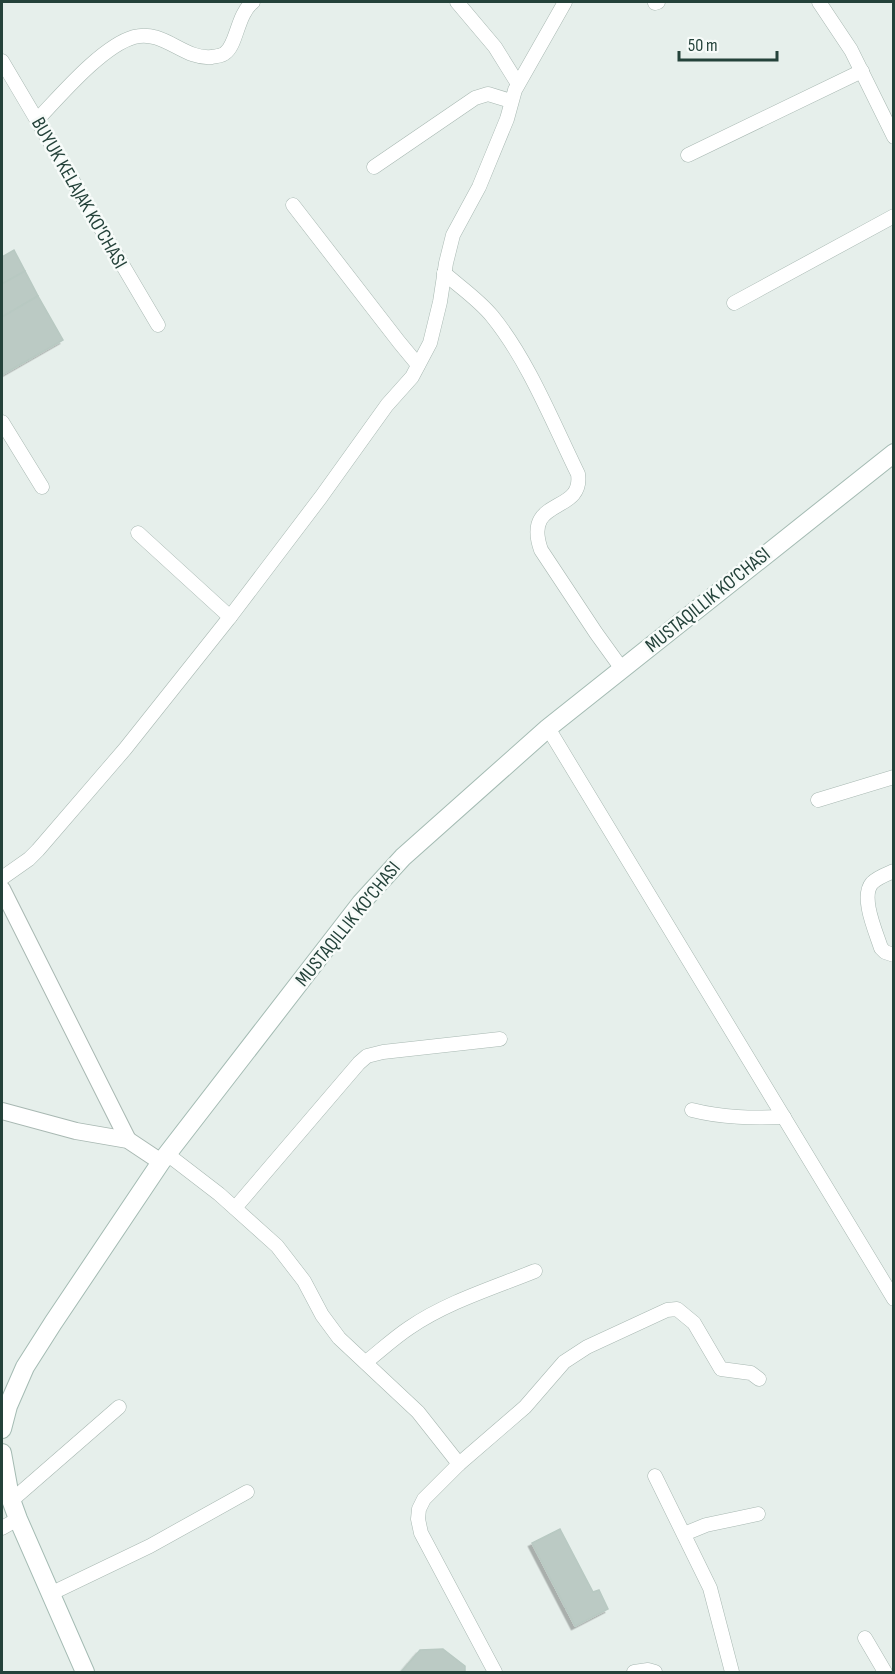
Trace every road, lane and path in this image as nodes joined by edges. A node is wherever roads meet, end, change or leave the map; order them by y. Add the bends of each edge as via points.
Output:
1 (253, 2) edge
2 (457, 2) edge
3 (565, 2) edge
4 (819, 2) edge
5 (2, 61) edge
6 (862, 71) junction
7 (518, 84) junction
8 (511, 101) junction
9 (37, 120) junction
10 (894, 137) edge
11 (688, 155) dead end
12 (374, 166) dead end
13 (293, 205) dead end
14 (894, 216) edge
15 (444, 273) junction
16 (734, 303) dead end
17 (158, 325) dead end
18 (418, 365) junction
19 (2, 422) edge
20 (894, 453) edge
21 (42, 487) dead end
22 (138, 533) dead end
23 (230, 617) junction
24 (622, 669) junction
25 (548, 728) junction
26 (894, 777) edge
27 (818, 800) dead end
28 (894, 871) edge
29 (2, 878) edge
30 (2, 889) edge
31 (894, 955) edge
32 (500, 1039) dead end
33 (692, 1110) dead end
34 (2, 1112) edge
35 (784, 1117) junction
36 (129, 1140) junction
37 (164, 1158) junction
38 (235, 1208) junction
39 (535, 1271) dead end
40 (894, 1299) edge
41 (366, 1362) junction
42 (759, 1379) dead end
43 (119, 1407) dead end
44 (2, 1429) edge
45 (2, 1453) edge
46 (459, 1464) junction
47 (655, 1476) dead end
48 (247, 1492) dead end
49 (11, 1501) junction
50 (758, 1514) dead end
51 (10, 1523) edge
52 (684, 1534) junction
53 (50, 1594) junction
54 (865, 1638) dead end
55 (85, 1672) edge
56 (495, 1672) edge
57 (634, 1672) edge
58 (655, 1672) edge
59 (732, 1672) edge
60 (885, 1672) edge

1 - 9 street via 243,13 223,55 188,54 159,37 147,35 123,41 90,66
2 - 7 street via 495,47
3 - 7 street
4 - 6 street
5 - 9 street, BUYUK KELAJAK KO'CHASI
6 - 10 street
6 - 11 street
7 - 8 street
8 - 12 street via 488,94 475,98
8 - 15 street via 479,187 453,234
9 - 17 street, BUYUK KELAJAK KO'CHASI
13 - 18 street
14 - 16 street
15 - 18 street via 430,343
15 - 24 street via 491,314 509,339 578,474 578,489 542,516 536,537
18 - 23 street
19 - 21 street
20 - 24 main road, MUSTAQILLIK KO’CHASI
22 - 23 street
23 - 29 street via 38,850
24 - 25 main road, MUSTAQILLIK KO’CHASI
25 - 35 street
25 - 37 main road, MUSTAQILLIK KO’CHASI via 403,857 361,903
26 - 27 street
28 - 31 street via 872,883 867,904 881,948
30 - 36 street
32 - 38 street via 368,1056 338,1085
33 - 35 street via 745,1119
34 - 36 street
35 - 40 street
36 - 37 street
37 - 38 street
37 - 44 main road, MUSTAQILLIK KO’CHASI via 25,1367
38 - 41 street via 277,1246 339,1338
39 - 41 street via 470,1296 409,1327
41 - 46 street via 418,1412
42 - 46 street via 751,1373 721,1369 694,1323 677,1309 667,1310 596,1342 564,1362 525,1407
43 - 49 street
45 - 49 main road
46 - 56 street via 424,1499 418,1519 432,1555
47 - 52 street
48 - 53 street via 150,1546
49 - 51 main road
50 - 52 street
51 - 53 main road
52 - 59 street via 710,1588
53 - 55 main road
54 - 60 street
57 - 58 street

